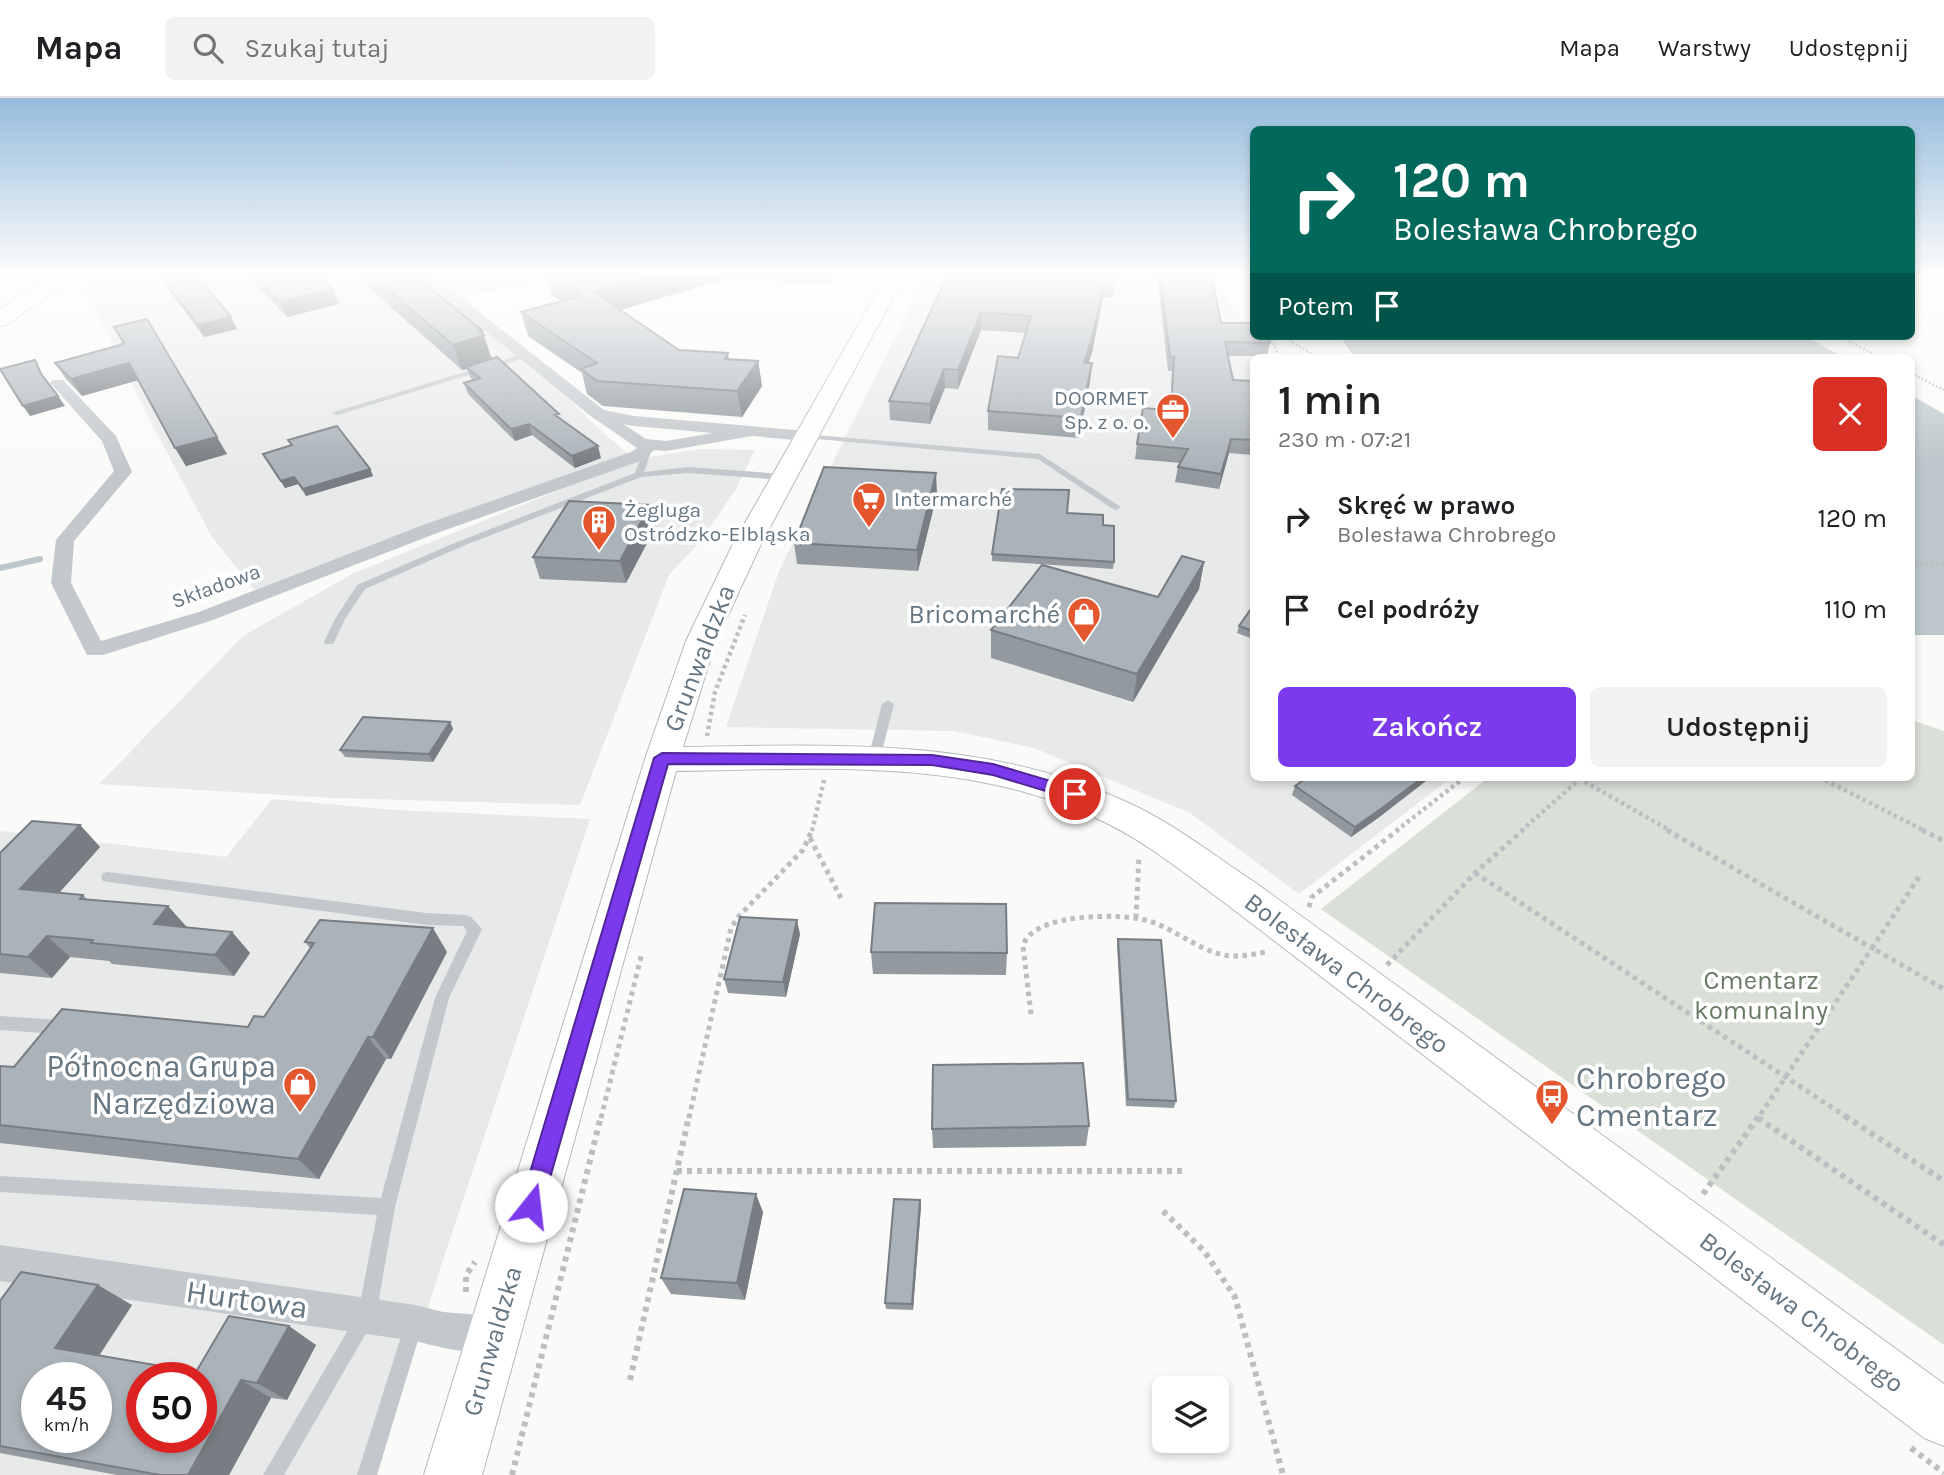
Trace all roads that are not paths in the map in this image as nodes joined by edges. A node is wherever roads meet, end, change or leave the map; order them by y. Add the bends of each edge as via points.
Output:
1 (502, 337) edge
2 (861, 337) edge
3 (526, 356) junction
4 (58, 383) edge
5 (594, 411) junction
6 (335, 413) dead end
7 (662, 423) junction
8 (688, 425) junction
9 (753, 432) junction
10 (806, 436) junction
11 (684, 443) junction
12 (645, 445) junction
13 (639, 475) junction
14 (784, 477) junction
15 (1116, 507) dead end
16 (329, 642) dead end
17 (888, 704) dead end
18 (662, 758) junction
19 (874, 759) junction
20 (108, 877) dead end
21 (0, 1023) edge
22 (59, 1027) edge
23 (0, 1184) edge
24 (387, 1207) junction
25 (0, 1263) edge
26 (368, 1316) junction
27 (415, 1323) junction
28 (493, 1334) junction
29 (1944, 1418) edge
30 (273, 1475) edge
31 (367, 1475) edge
32 (453, 1475) edge

1 - 3 street, Składowa
2 - 10 main road, Grunwaldzka
3 - 5 street, Składowa
3 - 6 lane
4 - 12 street, Składowa via 110,440 123,472 65,540 61,583 95,650 206,616 638,456
5 - 7 street, Składowa
5 - 12 street, Składowa
7 - 8 street, Składowa
7 - 12 street, Składowa via 646,431 642,437
8 - 9 street, Składowa
8 - 11 street via 691,434
9 - 10 street, Składowa
9 - 11 street, Składowa
10 - 14 main road, Grunwaldzka
10 - 15 lane via 1040,457
11 - 12 street, Składowa
12 - 13 lane
13 - 14 lane via 688,470
13 - 16 lane via 362,587
14 - 18 main road, Grunwaldzka via 701,641
17 - 19 lane
18 - 19 main road, Bolesława Chrobrego
18 - 28 main road, Grunwaldzka
19 - 29 main road, Bolesława Chrobrego via 932,760 1057,787 1110,809 1160,838 1239,892
20 - 24 lane via 466,921 475,929 442,998
21 - 22 lane
23 - 24 lane
24 - 26 lane
25 - 26 street, Hurtowa
26 - 27 street, Hurtowa
26 - 30 lane
27 - 28 street, Hurtowa
27 - 31 lane
28 - 32 main road, Grunwaldzka

